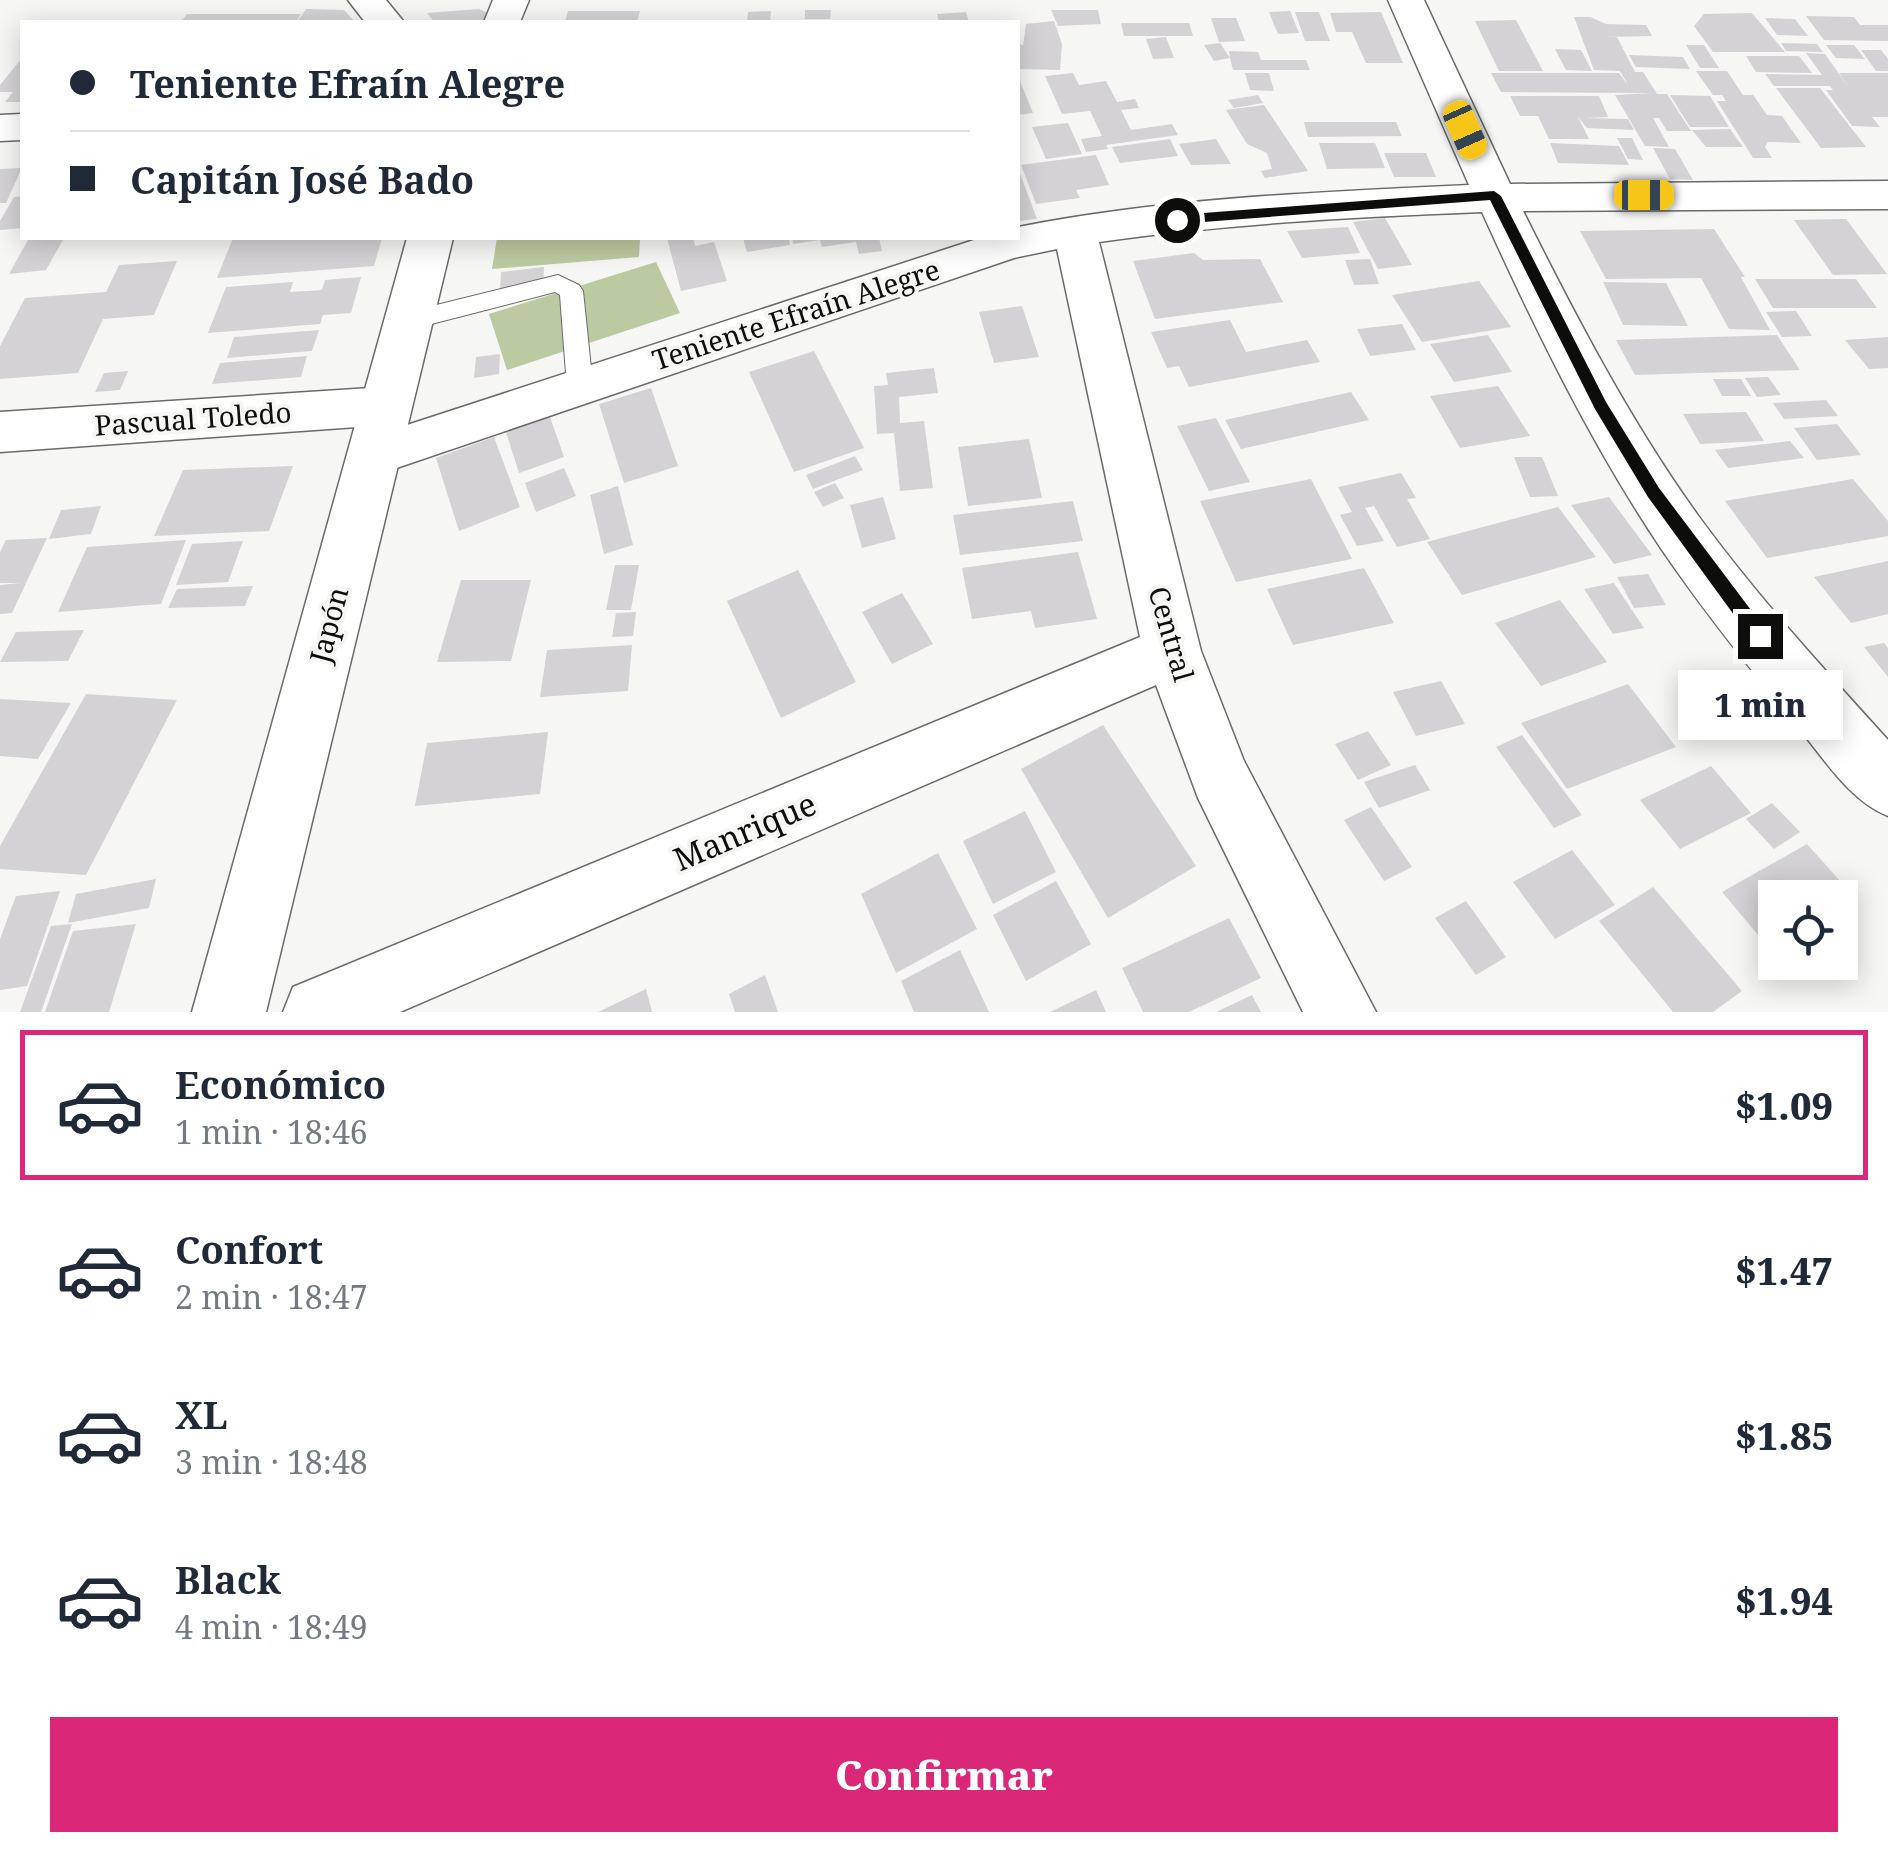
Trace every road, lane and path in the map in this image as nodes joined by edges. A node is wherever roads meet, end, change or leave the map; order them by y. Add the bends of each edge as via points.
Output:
1 (366, 0) edge
2 (1406, 0) edge
3 (382, 20) edge
4 (1494, 196) junction
5 (1881, 203) edge
6 (1074, 230) junction
7 (429, 240) edge
8 (408, 321) junction
9 (580, 387) junction
10 (379, 431) junction
11 (0, 432) edge
12 (1172, 651) junction
13 (1888, 786) edge
14 (229, 1012) edge
15 (318, 1012) edge
16 (1341, 1012) edge

1 - 3 street
2 - 4 street
4 - 5 street, Teniente Efraín Alegre
4 - 6 street, Teniente Efraín Alegre
4 - 13 street via 1600,405 1654,492 1735,606
6 - 9 street, Teniente Efraín Alegre via 1008,244
6 - 12 street, Central
7 - 8 street, Japón
8 - 9 lane via 566,285
8 - 10 street, Japón
9 - 10 street, Teniente Efraín Alegre
10 - 11 street, Pascual Toledo
10 - 14 street, Japón
12 - 15 street, Manrique
12 - 16 street, Central via 1220,776

